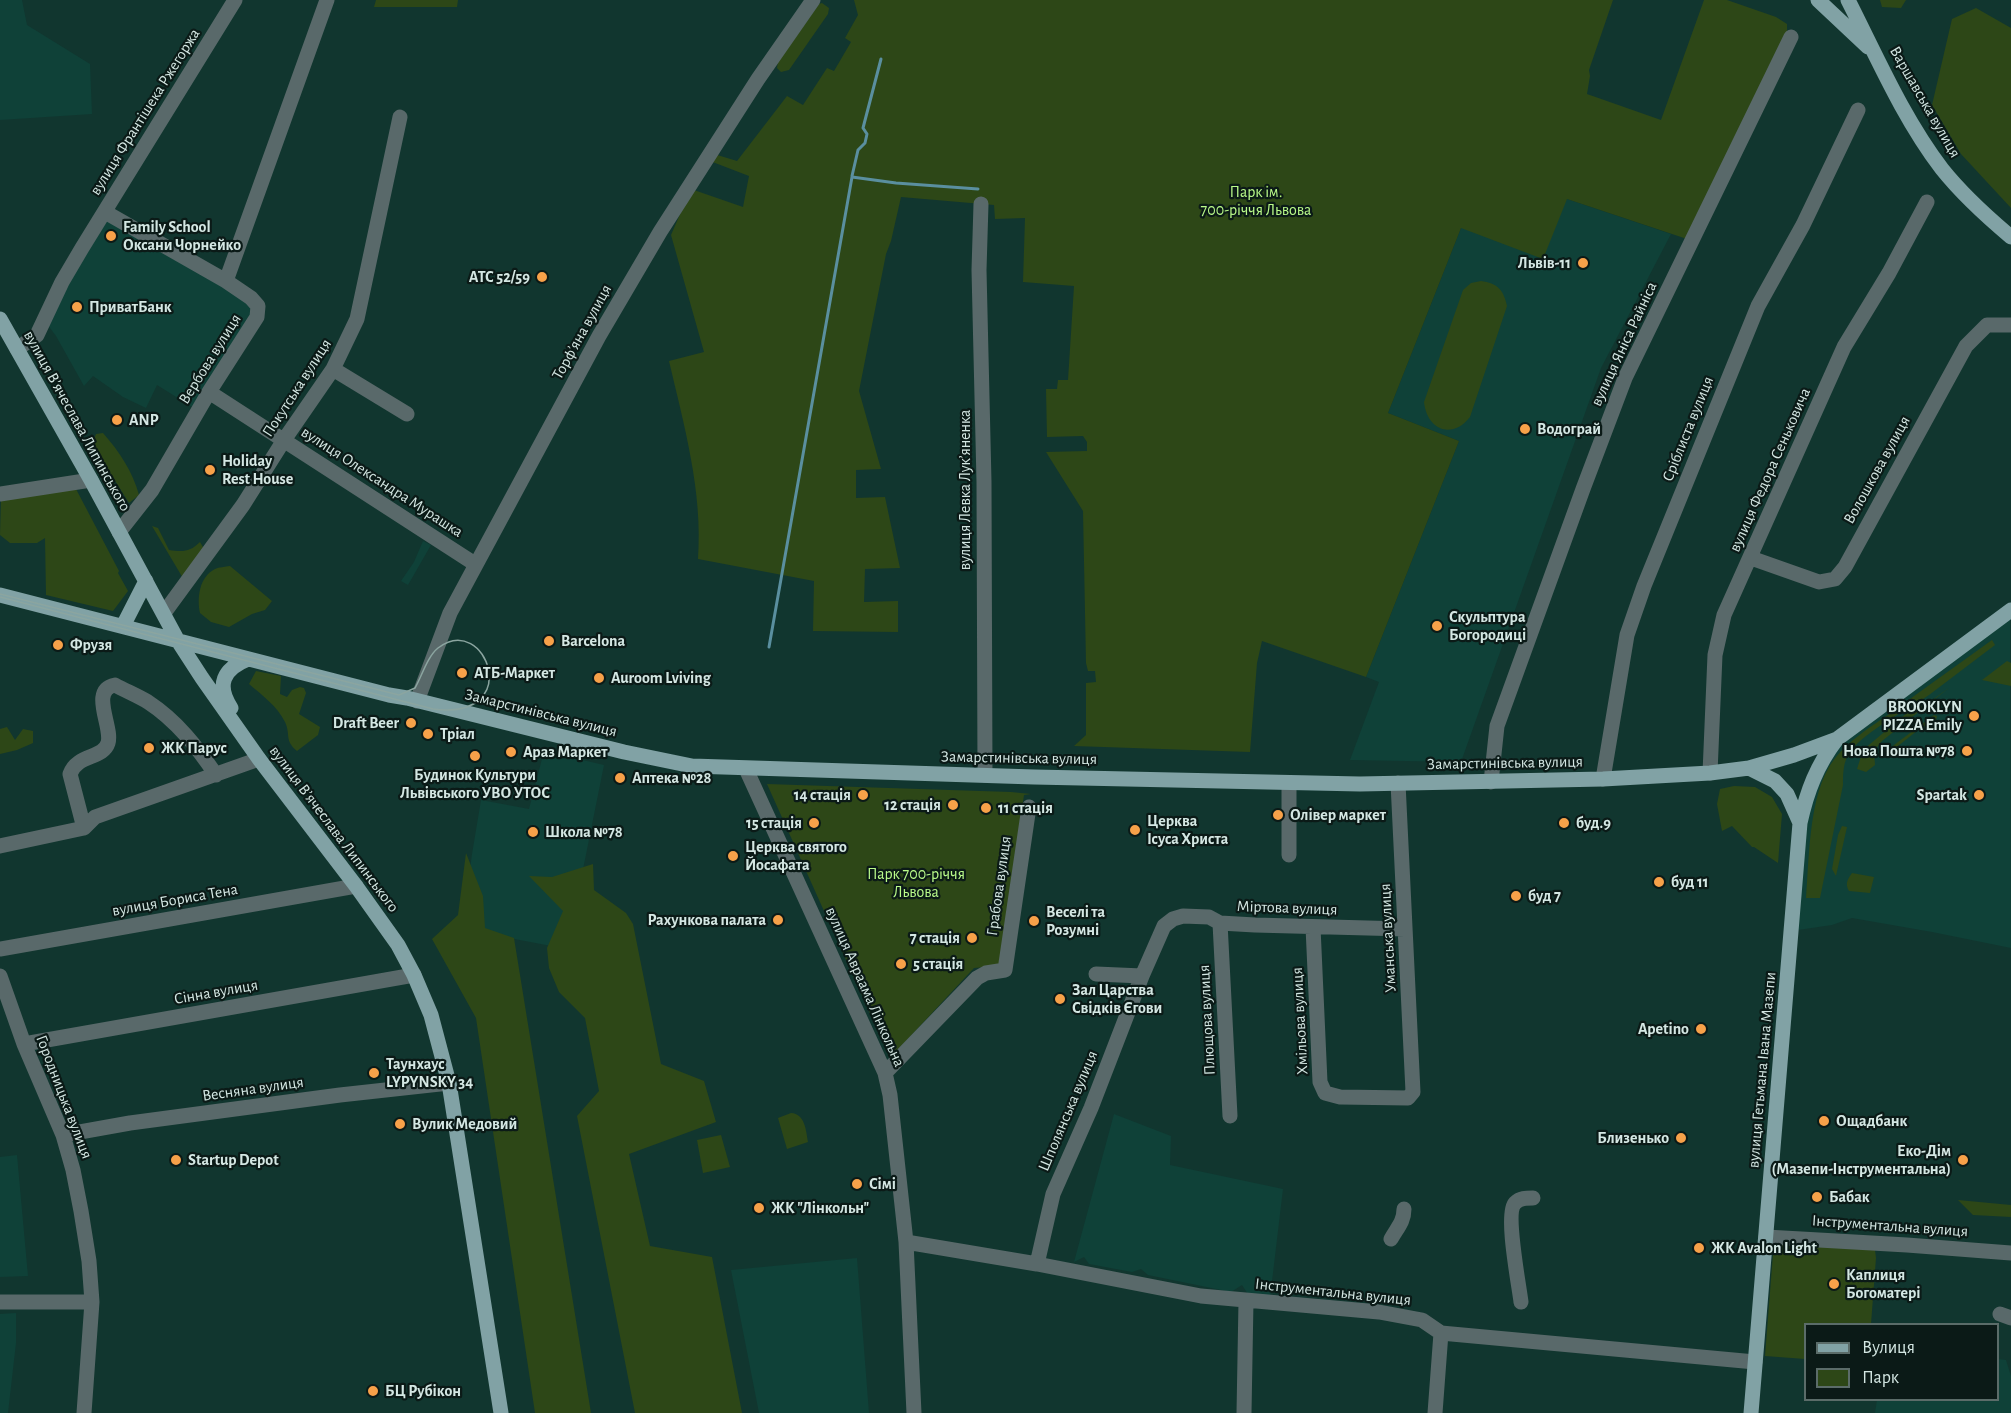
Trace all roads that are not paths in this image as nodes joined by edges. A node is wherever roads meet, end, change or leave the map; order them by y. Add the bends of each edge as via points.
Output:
1 (234, 0) edge
2 (327, 0) edge
3 (813, 0) edge
4 (1818, 0) edge
5 (1848, 0) edge
6 (1791, 37) dead end
7 (1877, 56) junction
8 (1858, 110) dead end
9 (400, 117) dead end
10 (1928, 202) dead end
11 (981, 204) dead end
12 (105, 212) junction
13 (2011, 237) edge
14 (226, 281) junction
15 (0, 320) edge
16 (2011, 325) edge
17 (17, 349) junction
18 (333, 369) junction
19 (209, 392) junction
20 (406, 414) dead end
21 (284, 440) junction
22 (91, 480) junction
23 (0, 494) edge
24 (118, 532) junction
25 (1751, 558) junction
26 (475, 564) junction
27 (146, 581) junction
28 (0, 595) edge
29 (2011, 610) edge
30 (164, 613) junction
31 (123, 626) junction
32 (178, 641) junction
33 (248, 659) junction
34 (417, 701) junction
35 (1837, 739) junction
36 (259, 759) junction
37 (1749, 768) junction
38 (746, 769) junction
39 (1710, 773) junction
40 (216, 775) junction
41 (985, 776) junction
42 (1603, 779) junction
43 (276, 781) junction
44 (1491, 782) junction
45 (1289, 783) junction
46 (1398, 783) junction
47 (1029, 807) dead end
48 (1800, 823) junction
49 (84, 828) junction
50 (0, 846) edge
51 (1289, 855) dead end
52 (356, 886) junction
53 (1796, 917) dead end
54 (1220, 923) junction
55 (1313, 927) junction
56 (1405, 929) junction
57 (0, 949) edge
58 (1789, 967) junction
59 (1096, 974) dead end
60 (414, 975) junction
61 (0, 976) edge
62 (1142, 976) junction
63 (24, 1044) junction
64 (885, 1073) junction
65 (449, 1083) junction
66 (1413, 1092) joint
67 (1230, 1116) dead end
68 (63, 1136) junction
69 (1533, 1198) dead end
70 (1404, 1209) dead end
71 (1766, 1237) junction
72 (1391, 1239) dead end
73 (906, 1242) junction
74 (2011, 1253) edge
75 (1037, 1263) junction
76 (1246, 1301) junction
77 (0, 1302) edge
78 (92, 1302) junction
79 (1521, 1302) dead end
80 (1441, 1333) junction
81 (1755, 1362) junction
82 (84, 1413) edge
83 (501, 1413) edge
84 (914, 1413) edge
85 (1244, 1413) edge
86 (1435, 1413) edge
87 (1751, 1413) edge

1 - 12 street, вулиця Франтішека Ржегоржа
2 - 14 street
3 - 26 street, Торфʼяна вулиця via 660,232
4 - 7 main road
5 - 7 main road, Варшавська вулиця
6 - 44 street, вулиця Яніса Райніса via 1625,378 1497,726
7 - 13 main road, Варшавська вулиця via 1944,171 1975,206
8 - 42 street, Сріблиста вулиця via 1803,225 1758,306 1644,586 1627,635
9 - 18 street, Покутська вулиця via 357,319
10 - 25 street, вулиця Федора Сеньковича via 1844,347
11 - 41 street, вулиця Левка Лукʼяненка
12 - 14 street, вулиця Франтішека Ржегоржа
12 - 17 street, вулиця Франтішека Ржегоржа via 62,282 37,335
14 - 19 street, Вербова вулиця via 258,306 257,317
15 - 17 main road, вулиця Вʼячеслава Липинського
16 - 25 street, Волошкова вулиця via 1988,324 1966,346 1835,579 1819,582
17 - 22 main road, вулиця Вʼячеслава Липинського
18 - 20 street
18 - 21 street, Покутська вулиця
19 - 21 street, вулиця Олександра Мурашка
19 - 24 street, Вербова вулиця via 152,490
21 - 26 street, вулиця Олександра Мурашка
21 - 30 street, Покутська вулиця via 243,505
22 - 23 street
22 - 24 main road, вулиця Вʼячеслава Липинського
24 - 27 main road, вулиця Вʼячеслава Липинського
25 - 39 street, вулиця Федора Сеньковича via 1724,615 1715,655
26 - 34 street, Торфʼяна вулиця via 450,613
27 - 30 main road, вулиця Вʼячеслава Липинського
27 - 31 main road
28 - 31 main road, Замарстинівська вулиця
29 - 35 main road, Замарстинівська вулиця
30 - 32 main road, вулиця Вʼячеслава Липинського
31 - 32 main road, Замарстинівська вулиця
32 - 33 main road, Замарстинівська вулиця
32 - 36 main road, вулиця Вʼячеслава Липинського
33 - 34 main road, Замарстинівська вулиця
33 - 43 main road via 232,667 225,677 223,697 270,765
34 - 38 main road, Замарстинівська вулиця via 660,760
35 - 37 main road, Замарстинівська вулиця
35 - 48 main road, вулиця Гетьмана Івана Мазепи via 1815,773
36 - 40 street
36 - 43 main road, вулиця Вʼячеслава Липинського
37 - 39 main road, Замарстинівська вулиця
37 - 48 main road via 1775,781 1787,794
38 - 41 main road, Замарстинівська вулиця
38 - 64 street, вулиця Авраама Лінкольна
39 - 42 main road, Замарстинівська вулиця
40 - 49 street via 95,817
40 - 49 street via 171,719 140,698 114,685 108,687 103,701 108,743 104,750 77,763 70,774
41 - 45 main road, Замарстинівська вулиця
42 - 44 main road, Замарстинівська вулиця
43 - 52 main road, вулиця Вʼячеслава Липинського
44 - 46 main road, Замарстинівська вулиця
45 - 46 main road, Замарстинівська вулиця
45 - 51 street
46 - 56 street, Уманська вулиця
47 - 64 street, Грабова вулиця via 1005,970 977,978
48 - 58 main road, вулиця Гетьмана Івана Мазепи
49 - 50 street via 57,829
52 - 57 street, вулиця Бориса Тена
52 - 60 main road, вулиця Вʼячеслава Липинського
53 - 58 main road
54 - 55 street, Міртова вулиця
54 - 62 street, Міртова вулиця via 1209,916 1173,919 1164,926
54 - 67 street, Плющова вулиця
55 - 56 street, Міртова вулиця
55 - 66 street, Хмільова вулиця via 1320,1082 1325,1093 1340,1097 1408,1098
56 - 66 street, Уманська вулиця
58 - 71 main road, вулиця Гетьмана Івана Мазепи
59 - 62 street
60 - 63 street, Сінна вулиця
60 - 65 main road, вулиця Вʼячеслава Липинського
61 - 63 street, Городницька вулиця
62 - 75 street, Шполянська вулиця via 1053,1194
63 - 68 street, Городницька вулиця
64 - 73 street, вулиця Авраама Лінкольна
65 - 68 street, Весняна вулиця via 410,1084
65 - 83 main road, вулиця Вʼячеслава Липинського
68 - 78 street, Городницька вулиця via 81,1211
69 - 79 street via 1522,1198 1511,1209
70 - 72 street via 1401,1226
71 - 74 street, Інструментальна вулиця
71 - 81 main road, вулиця Гетьмана Івана Мазепи
73 - 75 street, Інструментальна вулиця
73 - 84 street, вулиця Авраама Лінкольна
75 - 76 street, Інструментальна вулиця via 1201,1296
76 - 80 street, Інструментальна вулиця via 1415,1318
76 - 85 street
77 - 78 street
78 - 82 street, Городницька вулиця
80 - 81 street, Інструментальна вулиця
80 - 86 street
81 - 87 main road, вулиця Гетьмана Івана Мазепи

